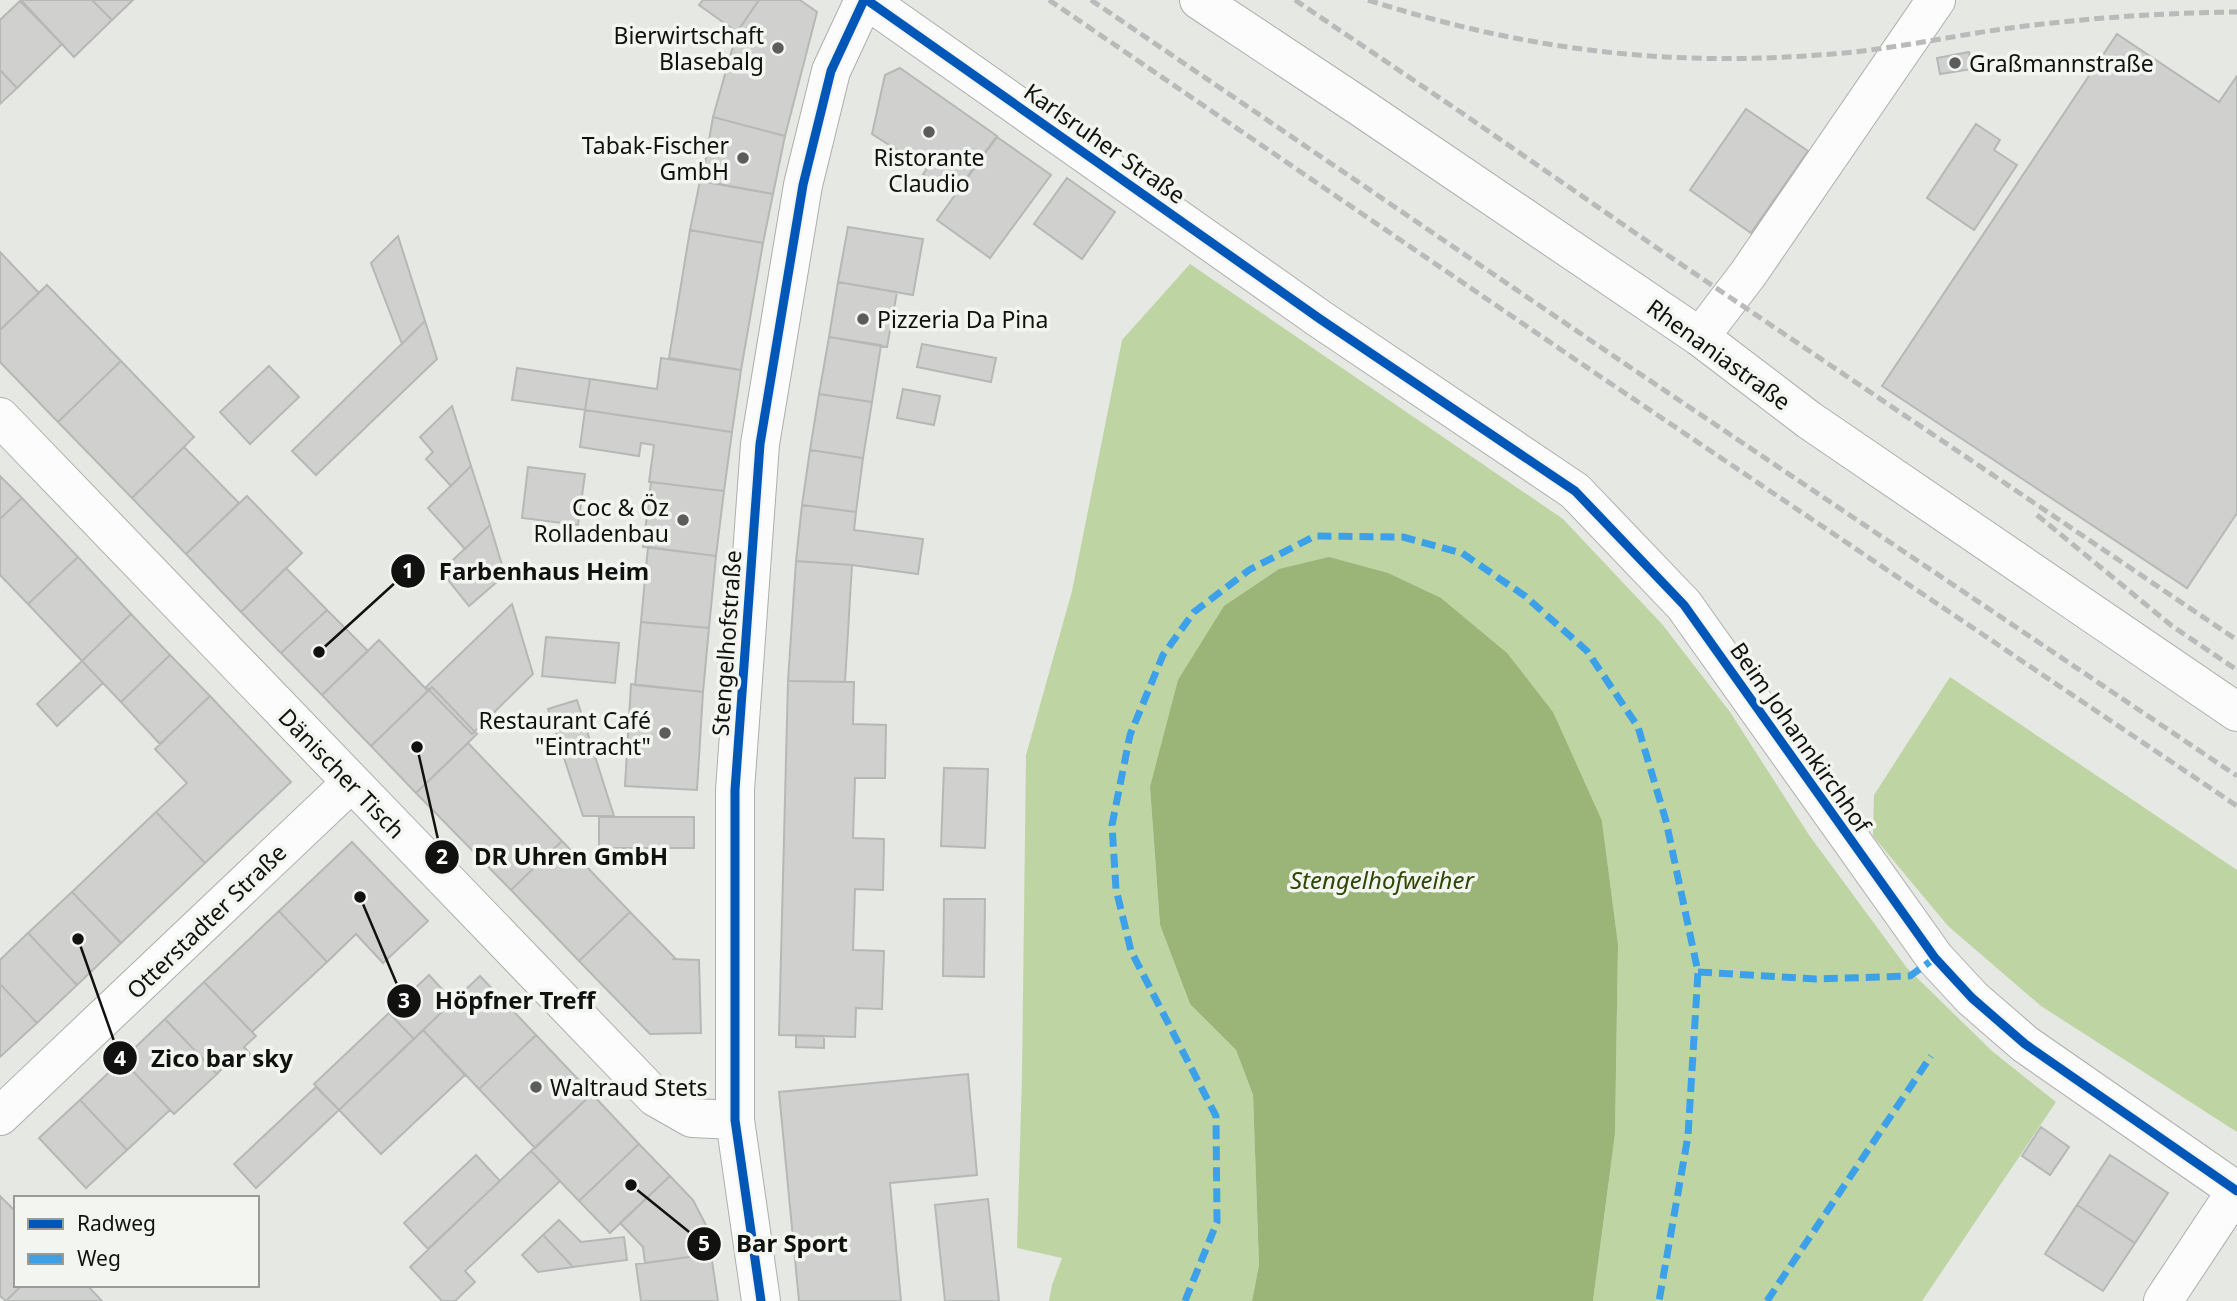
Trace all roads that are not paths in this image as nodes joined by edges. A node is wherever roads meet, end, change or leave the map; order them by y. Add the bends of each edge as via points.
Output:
1 (865, 0) edge
2 (1199, 0) edge
3 (1936, 0) edge
4 (1320, 319) joint
5 (1700, 337) junction
6 (0, 417) edge
7 (2237, 712) edge
8 (351, 783) junction
9 (0, 1116) edge
10 (735, 1120) junction
11 (2237, 1191) edge
12 (761, 1301) edge
13 (2163, 1301) edge

1 - 4 street, Karlsruher Straße
1 - 10 street, Stengelhofstraße via 831,71 803,185 760,444 735,790
2 - 5 street, Rhenaniastraße
3 - 5 street
4 - 11 street, Beim Johannkirchhof via 1574,491 1684,605 1870,869 1953,978 2025,1044
5 - 7 street, Rhenaniastraße via 1809,420
6 - 8 street, Dänischer Tisch
8 - 9 street, Otterstadter Straße
8 - 10 street, Dänischer Tisch via 655,1097 692,1118
10 - 12 street, Stengelhofstraße
11 - 13 street

